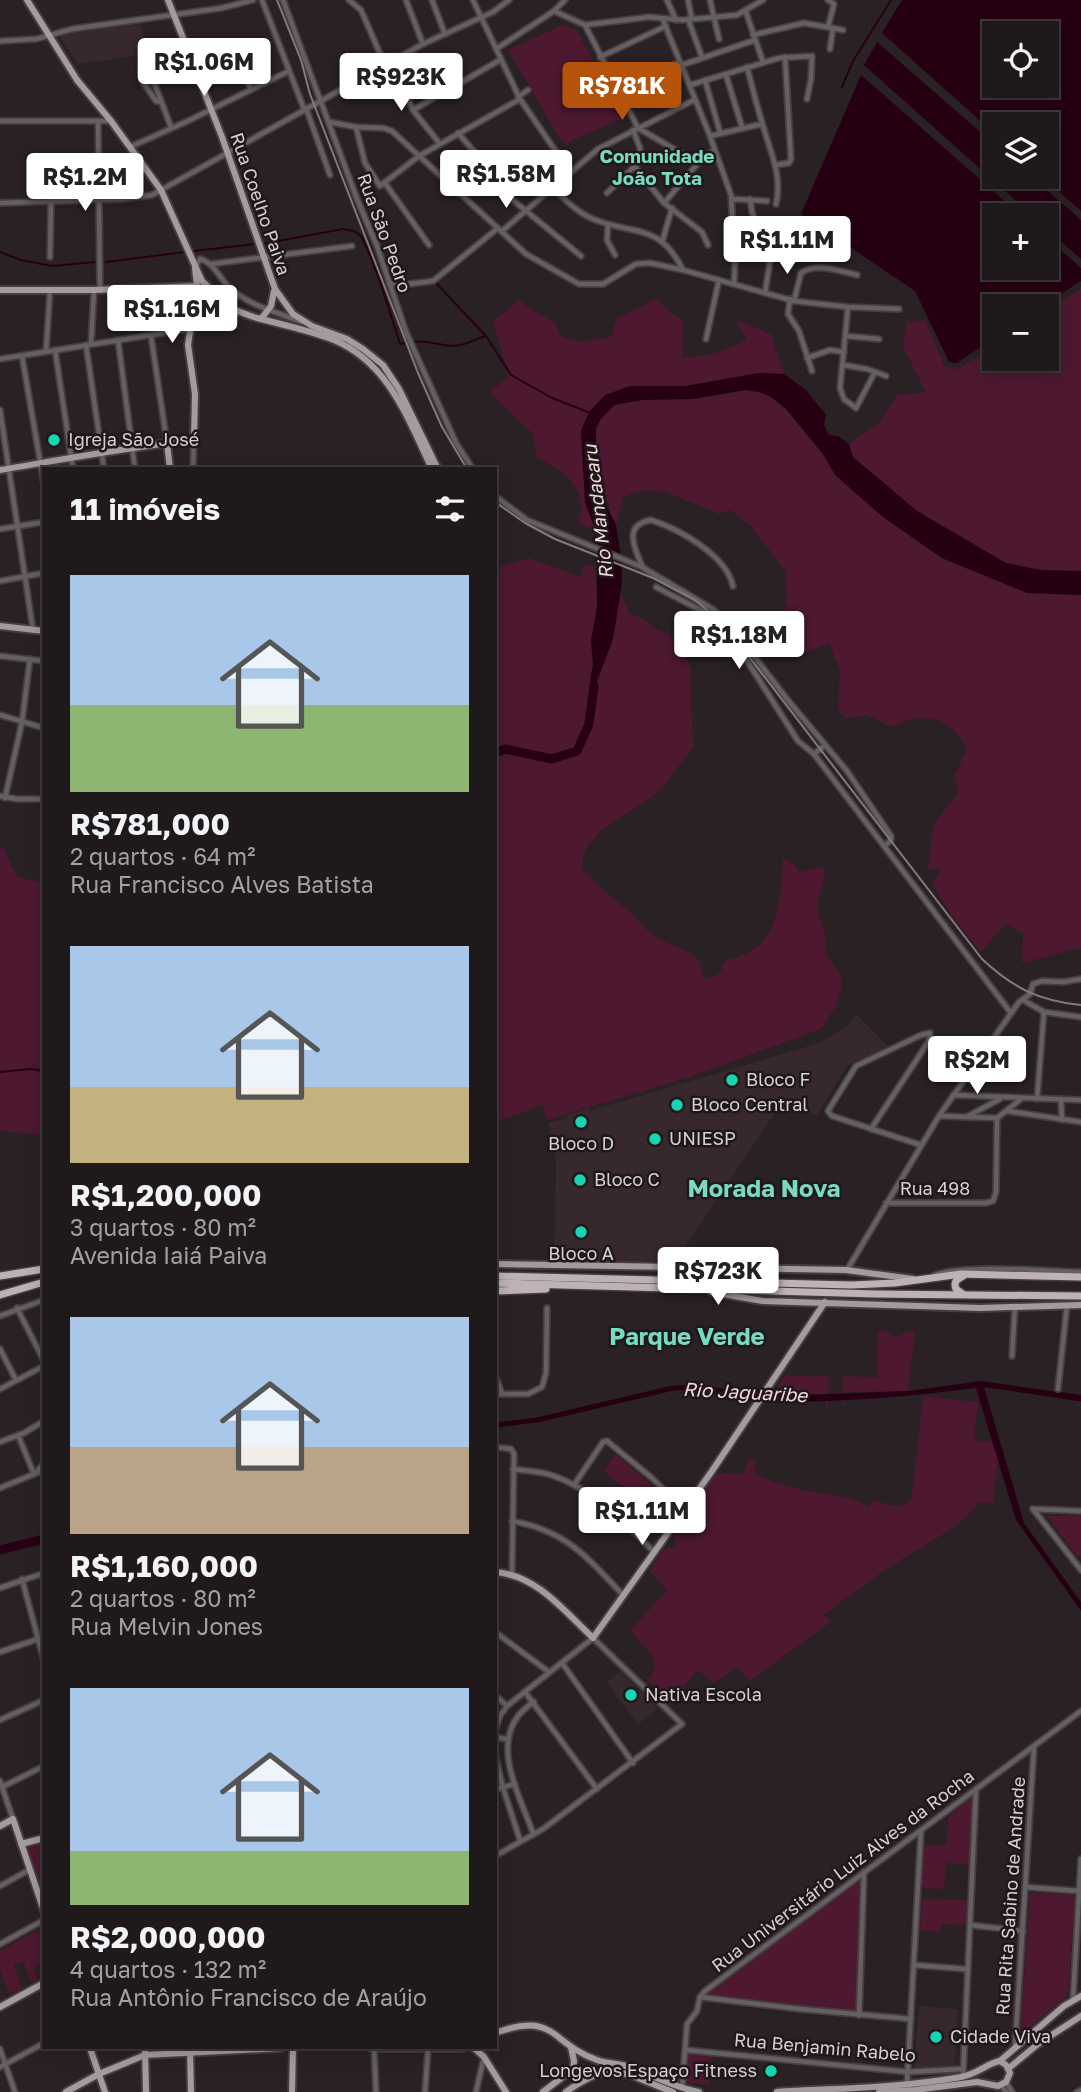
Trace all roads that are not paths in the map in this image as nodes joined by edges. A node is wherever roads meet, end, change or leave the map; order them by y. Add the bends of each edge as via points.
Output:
1 (27, 0) edge
2 (168, 0) edge
3 (219, 0) edge
4 (253, 0) edge
5 (262, 0) edge
6 (283, 0) edge
7 (349, 0) edge
8 (407, 0) edge
9 (432, 0) edge
10 (473, 0) edge
11 (509, 0) edge
12 (565, 0) edge
13 (667, 0) edge
14 (688, 0) edge
15 (710, 0) edge
16 (763, 0) edge
17 (828, 0) edge
18 (752, 3) edge
19 (222, 8) junction
20 (554, 11) junction
21 (746, 12) junction
22 (173, 14) junction
23 (481, 18) junction
24 (713, 18) junction
25 (690, 19) junction
26 (676, 20) junction
27 (664, 23) junction
28 (585, 25) junction
29 (830, 28) junction
30 (843, 30) dead end
31 (445, 34) junction
32 (51, 35) junction
33 (754, 38) junction
34 (719, 39) dead end
35 (0, 41) edge
36 (424, 44) junction
37 (233, 49) dead end
38 (496, 49) junction
39 (830, 50) dead end
40 (600, 57) junction
41 (702, 57) junction
42 (785, 57) junction
43 (500, 60) junction
44 (763, 62) junction
45 (388, 63) junction
46 (681, 64) junction
47 (747, 67) junction
48 (289, 71) junction
49 (726, 74) junction
50 (705, 80) junction
51 (690, 85) junction
52 (251, 89) junction
53 (528, 90) dead end
54 (617, 90) junction
55 (519, 98) junction
56 (807, 99) dead end
57 (694, 100) junction
58 (322, 101) junction
59 (161, 102) junction
60 (305, 109) junction
61 (210, 110) junction
62 (413, 110) junction
63 (0, 121) edge
64 (98, 121) junction
65 (111, 121) junction
66 (329, 122) junction
67 (762, 124) junction
68 (171, 127) junction
69 (356, 127) junction
70 (742, 127) junction
71 (635, 129) junction
72 (720, 132) junction
73 (458, 133) junction
74 (710, 136) junction
75 (440, 144) junction
76 (130, 147) junction
77 (714, 150) junction
78 (227, 152) junction
79 (419, 156) junction
80 (698, 163) junction
81 (530, 165) dead end
82 (776, 165) junction
83 (635, 167) junction
84 (570, 173) junction
85 (330, 175) dead end
86 (500, 181) junction
87 (382, 184) junction
88 (554, 189) junction
89 (161, 190) junction
90 (607, 193) dead end
91 (732, 198) junction
92 (100, 200) junction
93 (750, 200) junction
94 (51, 201) junction
95 (767, 201) dead end
96 (0, 203) edge
97 (664, 203) junction
98 (776, 204) dead end
99 (672, 208) junction
100 (528, 211) junction
101 (608, 224) junction
102 (500, 229) junction
103 (663, 239) junction
104 (429, 245) dead end
105 (708, 245) dead end
106 (352, 247) dead end
107 (615, 255) dead end
108 (581, 256) dead end
109 (50, 257) dead end
110 (262, 258) junction
111 (210, 264) junction
112 (195, 268) junction
113 (683, 270) junction
114 (857, 275) dead end
115 (719, 280) junction
116 (390, 283) junction
117 (734, 284) junction
118 (197, 286) junction
119 (97, 289) junction
120 (275, 289) junction
121 (0, 290) edge
122 (50, 290) junction
123 (765, 293) junction
124 (792, 300) junction
125 (229, 307) junction
126 (848, 307) junction
127 (268, 309) junction
128 (898, 309) dead end
129 (192, 314) junction
130 (261, 319) junction
131 (312, 326) junction
132 (189, 329) junction
133 (846, 335) junction
134 (151, 336) junction
135 (706, 339) dead end
136 (879, 339) dead end
137 (118, 340) junction
138 (88, 345) junction
139 (55, 350) junction
140 (46, 352) junction
141 (845, 352) junction
142 (22, 356) junction
143 (807, 358) junction
144 (0, 359) edge
145 (843, 365) junction
146 (812, 371) dead end
147 (875, 372) junction
148 (886, 376) dead end
149 (0, 410) edge
150 (194, 440) junction
151 (167, 443) junction
152 (132, 447) junction
153 (102, 454) junction
154 (71, 459) junction
155 (41, 464) junction
156 (73, 467) edge
157 (104, 467) edge
158 (135, 467) edge
159 (170, 467) edge
160 (193, 467) edge
161 (431, 467) edge
162 (437, 467) edge
163 (472, 467) edge
164 (9, 468) junction
165 (0, 470) edge
166 (42, 471) edge
167 (497, 498) edge
168 (42, 522) edge
169 (18, 526) junction
170 (0, 529) edge
171 (642, 567) junction
172 (42, 573) edge
173 (25, 576) junction
174 (0, 581) edge
175 (733, 586) dead end
176 (656, 587) dead end
177 (688, 593) junction
178 (682, 600) junction
179 (0, 626) edge
180 (33, 630) junction
181 (42, 631) edge
182 (0, 656) edge
183 (30, 659) junction
184 (42, 661) edge
185 (0, 715) edge
186 (22, 722) junction
187 (42, 727) edge
188 (825, 745) junction
189 (814, 754) junction
190 (2, 797) edge
191 (42, 799) edge
192 (885, 846) junction
193 (1081, 979) edge
194 (1022, 999) junction
195 (1044, 1012) junction
196 (1012, 1013) junction
197 (1081, 1017) edge
198 (953, 1095) junction
199 (1001, 1098) junction
200 (1021, 1099) junction
201 (1037, 1099) junction
202 (1061, 1100) junction
203 (1081, 1100) edge
204 (1006, 1111) junction
205 (939, 1116) junction
206 (965, 1117) junction
207 (997, 1118) junction
208 (1062, 1121) junction
209 (1081, 1122) edge
210 (871, 1129) junction
211 (921, 1145) junction
212 (885, 1203) junction
213 (497, 1264) edge
214 (730, 1268) junction
215 (42, 1269) edge
216 (846, 1270) junction
217 (967, 1274) junction
218 (1081, 1275) edge
219 (0, 1276) edge
220 (497, 1276) edge
221 (929, 1278) junction
222 (915, 1279) junction
223 (700, 1280) junction
224 (497, 1283) edge
225 (42, 1284) edge
226 (582, 1287) junction
227 (695, 1288) junction
228 (497, 1292) edge
229 (0, 1295) edge
230 (966, 1295) junction
231 (1081, 1296) edge
232 (42, 1301) edge
233 (825, 1302) junction
234 (1067, 1305) junction
235 (1081, 1305) edge
236 (1015, 1306) junction
237 (17, 1308) junction
238 (547, 1308) dead end
239 (0, 1316) edge
240 (0, 1349) edge
241 (1012, 1356) dead end
242 (42, 1360) edge
243 (42, 1365) edge
244 (16, 1380) junction
245 (497, 1381) edge
246 (0, 1389) edge
247 (1058, 1389) dead end
248 (502, 1393) junction
249 (497, 1394) edge
250 (42, 1422) edge
251 (18, 1435) junction
252 (0, 1442) edge
253 (497, 1447) edge
254 (42, 1465) edge
255 (513, 1469) junction
256 (42, 1471) edge
257 (35, 1474) junction
258 (575, 1485) junction
259 (0, 1488) edge
260 (685, 1510) junction
261 (1081, 1511) edge
262 (512, 1521) junction
263 (655, 1553) junction
264 (1078, 1563) edge
265 (1081, 1570) edge
266 (497, 1572) edge
267 (512, 1573) junction
268 (42, 1574) edge
269 (22, 1579) junction
270 (0, 1588) edge
271 (625, 1597) junction
272 (497, 1633) edge
273 (41, 1637) edge
274 (593, 1638) junction
275 (0, 1652) edge
276 (562, 1663) junction
277 (549, 1672) junction
278 (525, 1692) junction
279 (497, 1697) edge
280 (42, 1701) edge
281 (534, 1702) junction
282 (507, 1706) junction
283 (1081, 1711) edge
284 (0, 1720) edge
285 (497, 1724) edge
286 (497, 1737) edge
287 (506, 1739) junction
288 (1034, 1747) junction
289 (497, 1763) edge
290 (633, 1763) junction
291 (42, 1767) edge
292 (1, 1784) edge
293 (515, 1784) junction
294 (503, 1788) junction
295 (497, 1789) edge
296 (597, 1789) junction
297 (976, 1789) junction
298 (13, 1819) junction
299 (0, 1826) edge
300 (921, 1831) junction
301 (533, 1833) junction
302 (42, 1839) edge
303 (520, 1840) junction
304 (21, 1844) junction
305 (497, 1855) edge
306 (1081, 1859) edge
307 (29, 1870) junction
308 (864, 1871) junction
309 (1081, 1871) edge
310 (0, 1886) edge
311 (1025, 1888) junction
312 (1079, 1891) junction
313 (42, 1906) edge
314 (42, 1921) edge
315 (970, 1925) junction
316 (1023, 1931) junction
317 (0, 1944) edge
318 (914, 1965) junction
319 (966, 1969) junction
320 (42, 1984) edge
321 (1081, 1996) edge
322 (700, 1997) junction
323 (1073, 2000) junction
324 (0, 2007) edge
325 (859, 2015) junction
326 (1081, 2016) edge
327 (911, 2019) junction
328 (497, 2027) edge
329 (508, 2029) junction
330 (497, 2033) edge
331 (42, 2044) edge
332 (571, 2047) junction
333 (1015, 2047) junction
334 (0, 2049) edge
335 (90, 2049) edge
336 (236, 2049) edge
337 (293, 2049) edge
338 (373, 2049) edge
339 (428, 2049) edge
340 (475, 2049) edge
341 (190, 2050) edge
342 (686, 2050) junction
343 (145, 2051) edge
344 (484, 2057) junction
345 (1000, 2061) junction
346 (3, 2066) edge
347 (988, 2067) junction
348 (1009, 2068) junction
349 (908, 2071) junction
350 (962, 2073) junction
351 (99, 2074) junction
352 (990, 2083) junction
353 (907, 2084) junction
354 (1004, 2084) junction
355 (682, 2088) junction
356 (953, 2089) edge
357 (15, 2092) edge
358 (66, 2092) edge
359 (105, 2092) edge
360 (146, 2092) edge
361 (191, 2092) edge
362 (292, 2092) edge
363 (376, 2092) edge
364 (425, 2092) edge
365 (476, 2092) edge
366 (506, 2092) edge
367 (543, 2092) edge
368 (566, 2092) edge
369 (673, 2092) edge
370 (699, 2092) edge
371 (777, 2092) edge
372 (878, 2092) edge
373 (887, 2092) edge
374 (1006, 2092) edge
375 (1012, 2092) edge

1 - 32 main road
2 - 22 main road, Rua Coelho Paiva
3 - 19 street
4 - 19 street
5 - 48 street, Rua São Pedro
6 - 58 street, Rua São Pedro
7 - 45 street via 361,10
8 - 36 street
9 - 31 street
10 - 23 street
11 - 23 street
12 - 20 street
13 - 26 street
14 - 25 street
15 - 24 street
16 - 18 street
17 - 29 street via 834,4
18 - 21 street
19 - 22 street
20 - 28 street
20 - 38 street
21 - 24 street
21 - 33 street
22 - 32 street
22 - 61 main road, Rua Coelho Paiva
23 - 31 street
23 - 38 street
24 - 25 street
24 - 34 street
25 - 26 street
25 - 41 street
26 - 27 street
27 - 28 street via 649,17
27 - 40 street
27 - 46 street
28 - 40 street
29 - 30 street
29 - 33 street via 804,23
29 - 39 street
31 - 36 street
32 - 35 street
32 - 65 main road via 77,79
33 - 41 street
33 - 44 street
36 - 45 street
37 - 52 street
38 - 43 street
40 - 54 street
41 - 46 street
42 - 44 street
42 - 56 street via 812,56
42 - 82 street via 791,159
43 - 55 street
43 - 62 street
44 - 47 street
45 - 58 street
45 - 62 street
46 - 51 street
46 - 54 street
47 - 49 street
47 - 67 street
48 - 52 street
48 - 60 street, Rua São Pedro
49 - 50 street
49 - 70 street
50 - 51 street
50 - 72 street
51 - 57 street
52 - 61 street
53 - 55 street
54 - 71 street
55 - 73 street
55 - 84 street
57 - 71 street
57 - 74 street
58 - 60 street
58 - 66 street, Rua São Pedro
59 - 59 street via 143,82 143,72 152,77
59 - 68 street
60 - 78 street
60 - 85 street, Rua São Pedro
61 - 68 street
61 - 78 main road, Rua Coelho Paiva
62 - 75 street
63 - 64 street
64 - 65 street
64 - 92 street
65 - 76 main road
66 - 69 street
66 - 116 street, Rua São Pedro
67 - 70 street
67 - 82 street
68 - 76 street
69 - 79 street via 388,129
69 - 87 street via 365,163
70 - 72 street
71 - 80 street
71 - 83 street via 640,148
71 - 84 street via 598,149
72 - 74 street
73 - 75 street
73 - 86 street
74 - 77 street
75 - 79 street
76 - 89 main road
77 - 80 street
77 - 91 street
78 - 89 street
78 - 110 main road, Rua Coelho Paiva
79 - 87 street
79 - 102 street
80 - 97 street
81 - 86 street
82 - 98 street
83 - 90 street
83 - 97 street
84 - 88 street
86 - 100 street
87 - 104 street
88 - 100 street
88 - 101 street via 585,215
89 - 92 street via 145,197
89 - 112 main road
91 - 93 street
91 - 117 street
92 - 94 street
92 - 119 street
93 - 95 street
93 - 123 street via 770,261
94 - 96 street
94 - 109 street
97 - 99 street
99 - 103 street
99 - 105 street via 698,228
100 - 102 street
100 - 108 street
101 - 103 street
101 - 107 street via 606,237
102 - 113 street via 526,254 579,284 609,283 640,263
102 - 116 street via 433,281
103 - 113 street
106 - 110 street
110 - 111 street
110 - 120 main road, Rua Coelho Paiva
111 - 112 street via 200,260
111 - 127 street via 232,290
112 - 118 main road
112 - 125 main road via 210,291
113 - 115 street
114 - 124 street via 804,270
115 - 117 street
115 - 135 street
116 - 163 street, Rua São Pedro via 420,365
117 - 123 street
118 - 119 main road
118 - 129 main road
119 - 122 main road
119 - 138 street
120 - 127 main road
120 - 131 main road, Rua Coelho Paiva via 286,308
121 - 122 main road
122 - 140 street
123 - 124 street
124 - 126 street
124 - 143 street via 788,314
125 - 129 main road via 207,305
125 - 130 main road
126 - 128 street
126 - 133 street
127 - 130 main road
127 - 131 street
129 - 132 main road
130 - 161 main road via 331,339 365,358 392,387
131 - 162 main road, Rua Coelho Paiva via 347,339 383,365
132 - 134 street
132 - 150 main road
133 - 136 street
133 - 141 street
134 - 137 street
134 - 151 street
137 - 138 street
137 - 152 street
138 - 139 street
138 - 153 street
139 - 140 street
139 - 154 street
140 - 142 street
141 - 143 street via 830,350
141 - 145 street
142 - 144 street
142 - 155 street
143 - 146 street
145 - 147 street
145 - 147 street via 840,392 856,408
147 - 148 street
149 - 164 street
150 - 151 main road
150 - 160 street
151 - 152 main road
151 - 159 main road
152 - 153 main road
152 - 158 street
153 - 154 main road
153 - 157 street
154 - 155 main road
154 - 156 street
155 - 164 main road
155 - 166 street
164 - 165 main road
164 - 169 street
167 - 171 street via 527,520
168 - 169 street
169 - 170 street
169 - 173 street
171 - 175 street via 632,539 638,527 650,520 703,547 729,573
171 - 177 street
172 - 173 street
173 - 174 street
173 - 180 street
176 - 178 street
177 - 178 street
177 - 188 street via 723,618
178 - 189 street via 711,619 744,656 799,741
179 - 180 main road
180 - 181 main road
182 - 183 street
183 - 184 street
183 - 186 street
185 - 186 street
186 - 187 street
186 - 190 street
188 - 189 street
188 - 192 street via 891,835
189 - 192 street
190 - 191 street
192 - 196 street
193 - 194 street via 1037,982
194 - 195 street
194 - 196 street
195 - 197 street
195 - 201 street
196 - 198 street
198 - 199 street
198 - 205 street
199 - 200 street
199 - 206 street
200 - 201 street
200 - 204 street
201 - 202 street
202 - 203 street
202 - 208 street
204 - 207 street
204 - 208 street
205 - 206 street
205 - 211 street
206 - 207 street
207 - 212 street, Rua 498 via 993,1201
208 - 209 street
210 - 210 street via 832,1116 829,1108 856,1066 928,1033 931,1036
210 - 211 street
211 - 212 street
212 - 216 street
213 - 214 main road
214 - 216 main road
214 - 223 highway
215 - 219 highway
216 - 222 main road
217 - 218 highway
217 - 221 highway
217 - 230 highway via 955,1285
218 - 221 street via 977,1270 943,1272
220 - 223 highway
221 - 222 highway
222 - 223 highway via 876,1285
224 - 226 highway
225 - 229 highway
226 - 227 highway
226 - 228 highway
227 - 230 highway
227 - 233 main road via 747,1299
230 - 231 highway
232 - 237 street
233 - 236 main road
233 - 260 main road
234 - 235 main road
234 - 236 main road
234 - 247 street
236 - 241 street
237 - 239 street
237 - 242 street
238 - 248 street via 542,1387 528,1394
240 - 244 street
243 - 244 street
244 - 246 street
245 - 248 street
248 - 249 street
250 - 251 street
251 - 252 street
251 - 257 street
253 - 255 street via 512,1450
254 - 257 street
255 - 258 street
255 - 262 street
256 - 257 street
257 - 259 street
258 - 260 street via 606,1440
258 - 263 street
260 - 263 main road
261 - 264 street via 1033,1509
262 - 267 street
262 - 271 street via 564,1538
263 - 271 main road
264 - 265 street
266 - 267 main road
267 - 274 main road via 533,1582
268 - 269 street
269 - 270 street
269 - 273 street
271 - 274 main road
272 - 277 street
273 - 275 street
274 - 276 street
274 - 290 street via 682,1724
276 - 277 street
276 - 290 street
277 - 278 street
278 - 281 street
278 - 282 street
279 - 282 street
280 - 284 street
281 - 287 street via 519,1712
281 - 296 street
282 - 285 street
283 - 288 street, Rua Universitário Luiz Alves da Rocha
286 - 287 street
287 - 293 street
288 - 297 street, Rua Universitário Luiz Alves da Rocha
288 - 311 street, Rua Rita Sabino de Andrade
289 - 294 street
290 - 296 street
291 - 292 street
292 - 298 street
293 - 294 street
293 - 301 street
294 - 295 street
294 - 303 street
296 - 301 street
297 - 300 street, Rua Universitário Luiz Alves da Rocha
297 - 315 street
298 - 299 main road
298 - 304 main road
300 - 308 street, Rua Universitário Luiz Alves da Rocha
300 - 318 street
301 - 303 street
302 - 304 main road
303 - 305 street
304 - 307 main road
306 - 309 street
307 - 310 street
307 - 313 main road
308 - 322 street, Rua Universitário Luiz Alves da Rocha
308 - 325 street
309 - 312 street
311 - 312 street
311 - 316 street, Rua Rita Sabino de Andrade
312 - 323 street
314 - 317 street
315 - 316 street
315 - 319 street
316 - 333 street, Rua Rita Sabino de Andrade
318 - 319 street
318 - 327 street
319 - 350 street
320 - 324 main road
321 - 323 main road
322 - 325 street
322 - 342 street, Rua Universitário Luiz Alves da Rocha via 687,2024
323 - 333 main road
325 - 327 street
326 - 348 main road
327 - 349 street
328 - 329 main road
329 - 330 main road
329 - 332 main road via 540,2026
331 - 346 street
332 - 355 main road
332 - 367 main road via 573,2070
333 - 345 main road
334 - 346 street
335 - 351 main road
336 - 341 main road
337 - 362 main road
338 - 363 street
339 - 364 street
340 - 344 main road
341 - 343 main road
341 - 361 main road
342 - 349 street, Rua Benjamin Rabelo
342 - 355 street, Rua Universitário Luiz Alves da Rocha
343 - 351 main road
343 - 360 main road
344 - 365 street
344 - 366 main road
345 - 347 main road
345 - 348 main road
346 - 357 street
347 - 350 main road
347 - 352 main road via 985,2076
348 - 354 main road
349 - 350 street, Rua Benjamin Rabelo
349 - 353 street
350 - 353 main road
351 - 358 main road
351 - 359 main road
352 - 354 main road
352 - 356 main road
353 - 371 main road
354 - 374 street
354 - 375 street
355 - 370 main road
356 - 373 main road
368 - 369 main road via 606,2071 625,2073
372 - 373 main road

